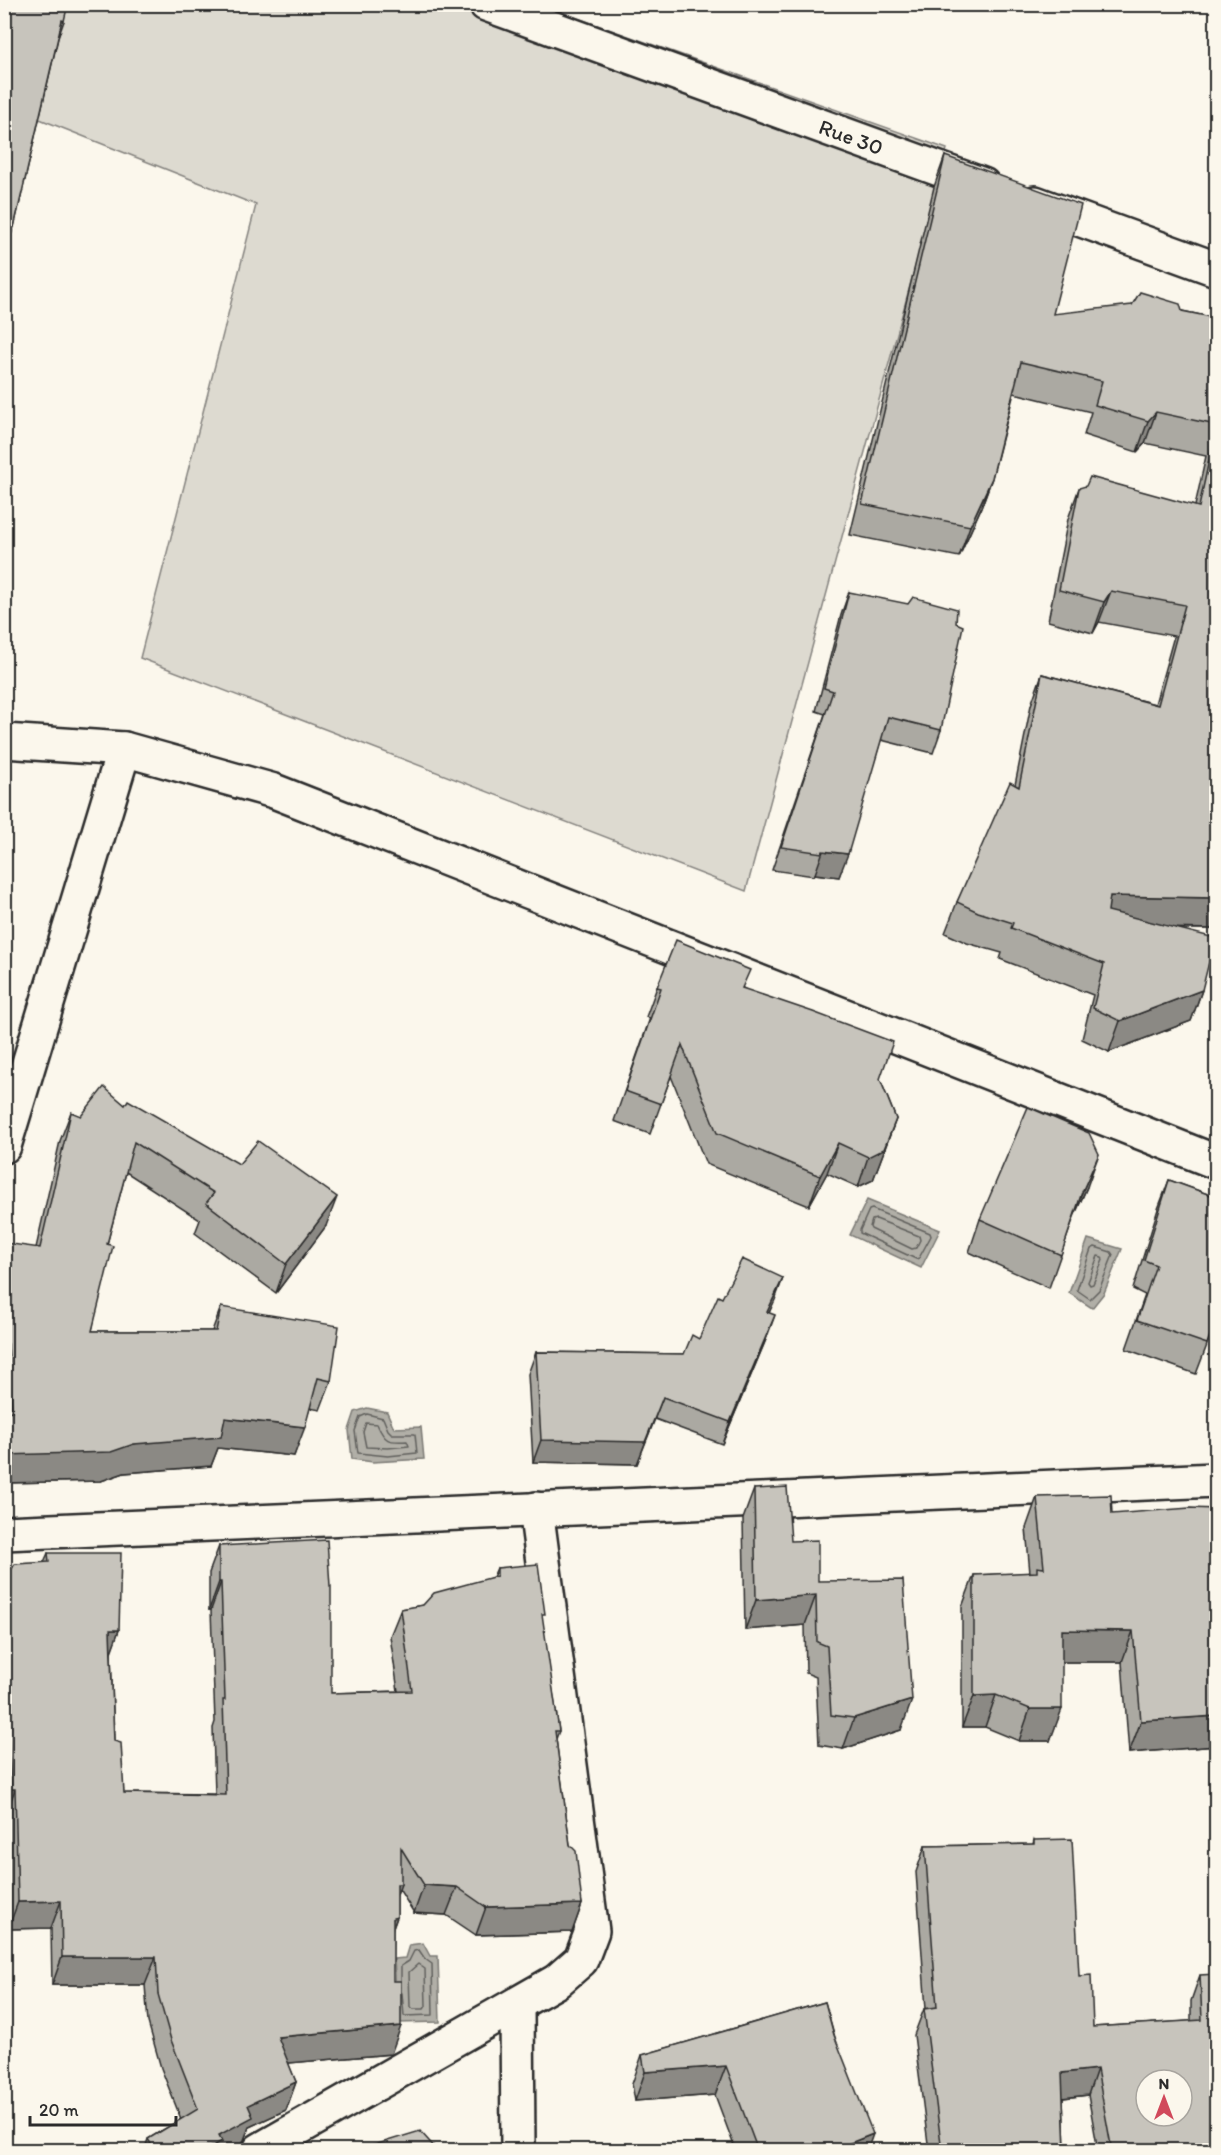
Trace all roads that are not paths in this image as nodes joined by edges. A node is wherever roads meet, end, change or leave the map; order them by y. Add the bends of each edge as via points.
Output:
1 (486, 4) edge
2 (1216, 269) edge
3 (4, 741) edge
4 (124, 749) junction
5 (4, 1146) edge
6 (1216, 1162) edge
7 (1216, 1480) edge
8 (536, 1509) junction
9 (4, 1533) edge
10 (516, 2005) junction
11 (260, 2151) edge
12 (518, 2151) edge

1 - 2 street, Rue 30
3 - 4 street
4 - 5 street
4 - 6 street via 274,791
7 - 8 street
8 - 9 street
8 - 10 street via 592,1931 581,1960 557,1982
10 - 11 street
10 - 12 street

